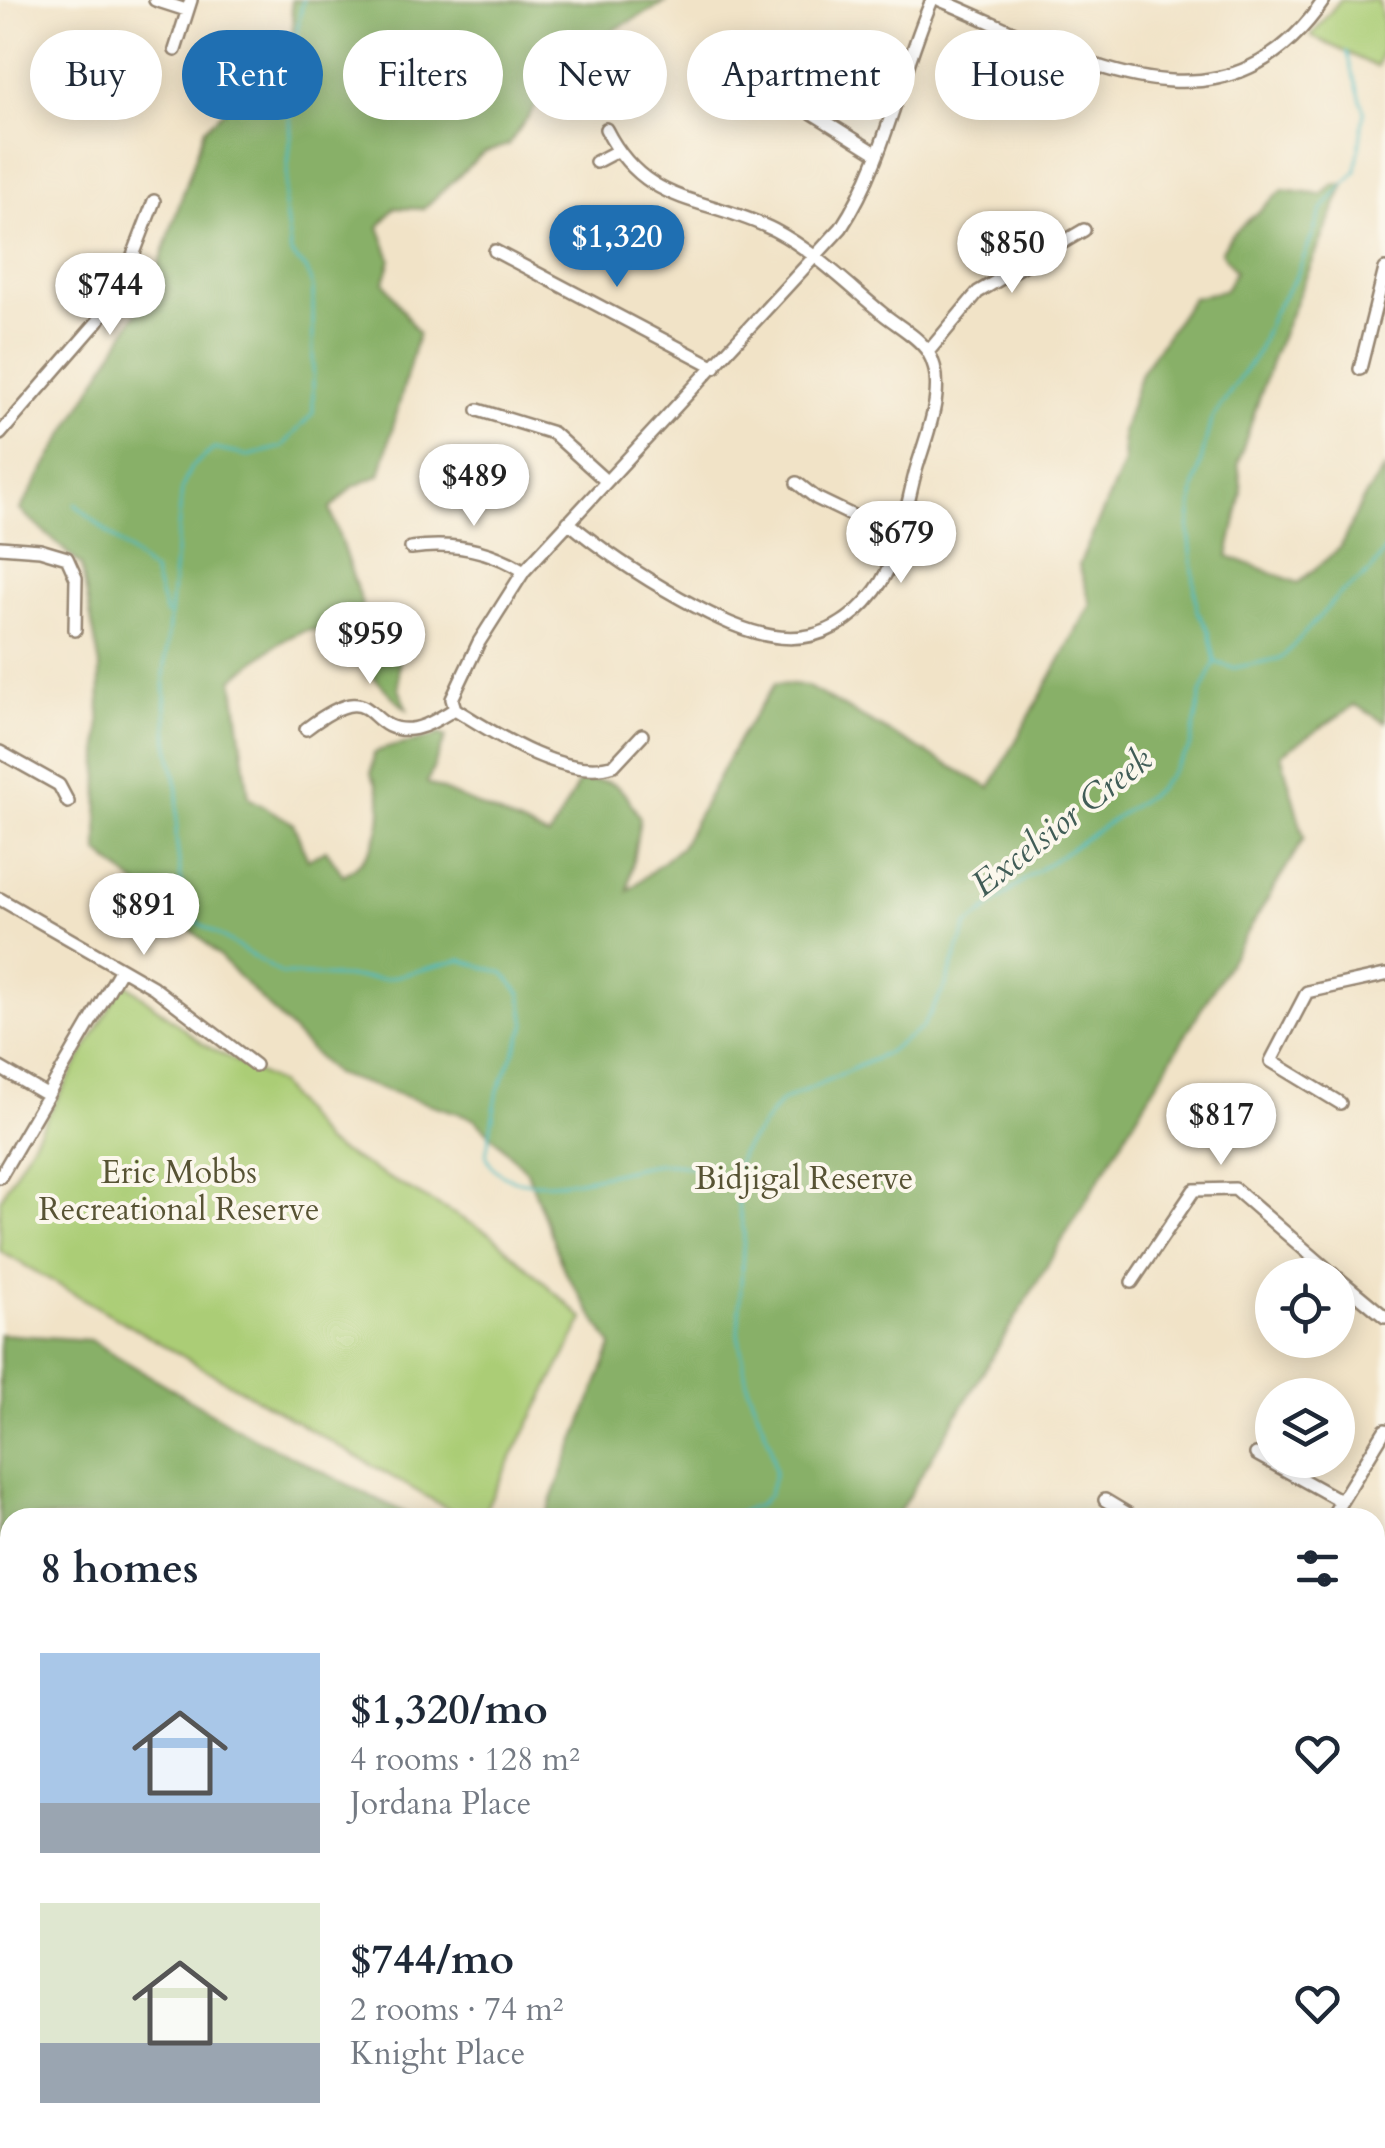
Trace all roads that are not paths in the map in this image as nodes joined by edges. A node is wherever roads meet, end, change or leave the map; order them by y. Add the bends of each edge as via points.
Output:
1 (155, 0) edge
2 (932, 0) edge
3 (940, 0) edge
4 (1324, 0) edge
5 (189, 5) edge
6 (175, 50) dead end
7 (823, 120) edge
8 (606, 129) dead end
9 (617, 151) junction
10 (876, 153) junction
11 (596, 162) dead end
12 (154, 201) dead end
13 (1084, 230) dead end
14 (495, 250) dead end
15 (814, 256) junction
16 (1385, 269) edge
17 (928, 352) junction
18 (715, 367) junction
19 (1360, 369) dead end
20 (478, 410) dead end
21 (0, 434) edge
22 (606, 482) junction
23 (798, 482) dead end
24 (568, 522) junction
25 (897, 536) junction
26 (0, 546) edge
27 (411, 548) dead end
28 (524, 571) junction
29 (75, 630) dead end
30 (455, 709) junction
31 (306, 729) dead end
32 (642, 735) dead end
33 (0, 752) edge
34 (68, 802) dead end
35 (0, 899) edge
36 (121, 969) junction
37 (1385, 975) edge
38 (255, 1065) dead end
39 (0, 1068) edge
40 (45, 1094) junction
41 (1340, 1103) dead end
42 (0, 1177) edge
43 (1314, 1258) edge
44 (1132, 1282) dead end
45 (1355, 1292) edge
46 (1385, 1316) edge
47 (1385, 1430) edge
48 (1300, 1478) edge
49 (1105, 1500) dead end
50 (1341, 1500) junction
51 (1118, 1508) edge
52 (1337, 1508) edge

1 - 5 street
2 - 10 street
3 - 4 street via 1116,73 1181,84 1255,63 1292,38
5 - 6 street
7 - 10 street
8 - 9 street
9 - 11 street
9 - 15 street via 644,180 724,207
10 - 15 street via 854,208
12 - 21 street via 131,262 98,320
13 - 17 street via 978,292
14 - 18 street
15 - 17 street
15 - 18 street
16 - 19 street
17 - 25 street via 933,411
18 - 22 street
20 - 22 street via 552,433
22 - 24 street
23 - 25 street via 816,498
24 - 25 street via 618,564 765,638 819,633 852,615 880,582
24 - 28 street
26 - 29 street via 67,558 76,578
27 - 28 street via 464,548 501,556
28 - 30 street via 454,690
30 - 31 street via 408,730 392,727 370,708 342,705
30 - 32 street via 569,769 614,766
33 - 34 street via 59,785
35 - 36 street
36 - 38 street
36 - 40 street
37 - 41 street via 1307,992 1270,1061
39 - 40 street
40 - 42 street
43 - 44 street via 1234,1189 1194,1190
45 - 46 street
47 - 50 street
48 - 50 street
49 - 51 street
50 - 52 street

